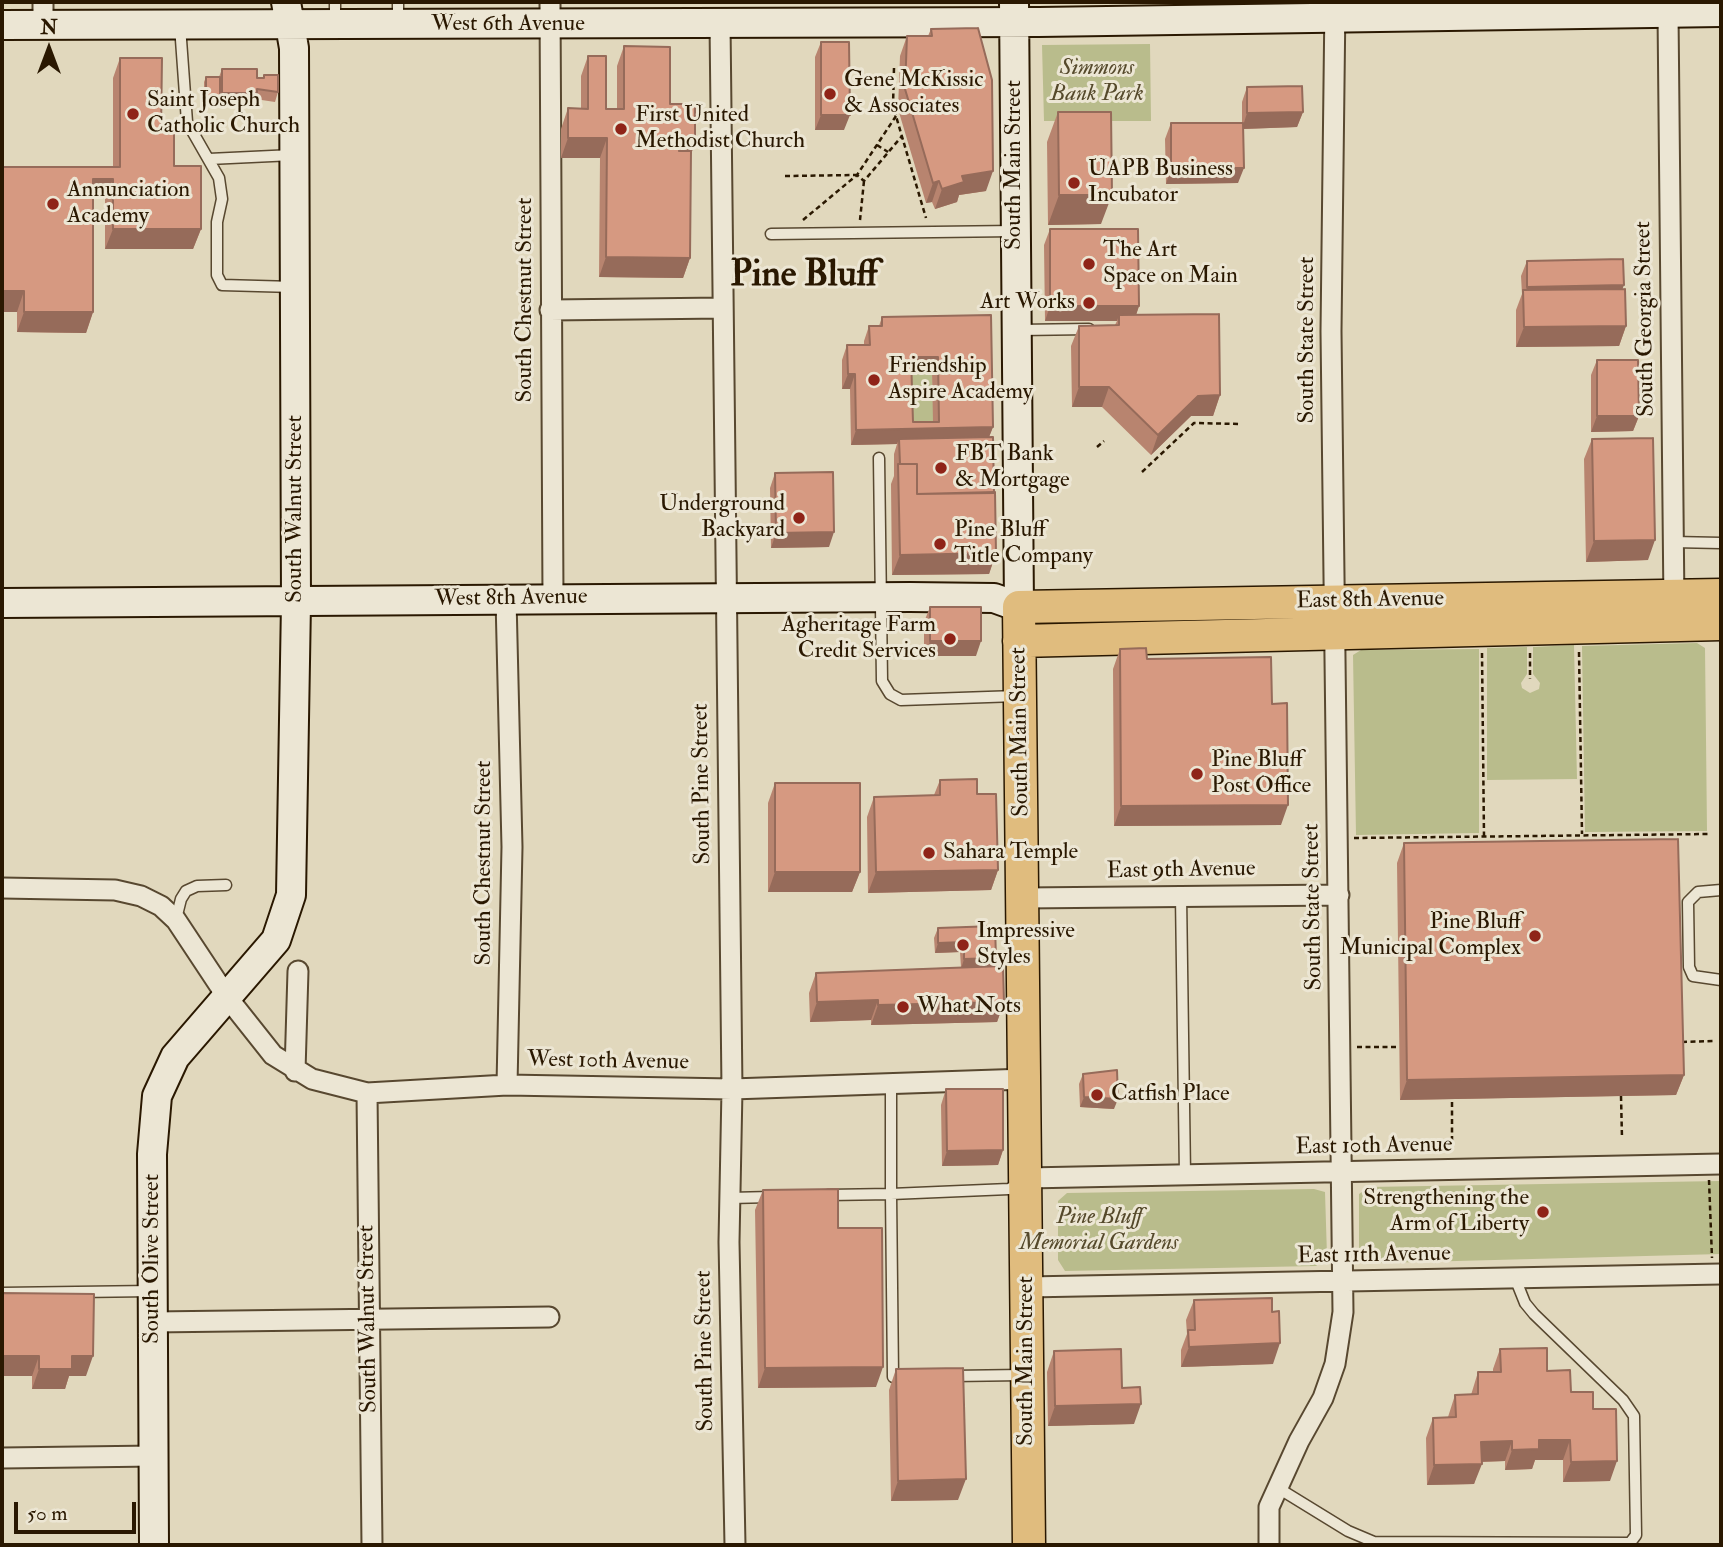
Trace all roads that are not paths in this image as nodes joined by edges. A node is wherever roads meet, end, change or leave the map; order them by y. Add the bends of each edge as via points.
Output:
1 (1474, 8) edge
2 (1705, 8) edge
3 (1335, 10) edge
4 (781, 12) edge
5 (1014, 12) edge
6 (288, 13) edge
7 (335, 13) edge
8 (398, 13) edge
9 (550, 13) edge
10 (1668, 13) junction
11 (43, 14) edge
12 (720, 23) junction
13 (2, 25) edge
14 (180, 25) junction
15 (295, 155) junction
16 (209, 159) junction
17 (1016, 231) junction
18 (771, 234) dead end
19 (295, 288) junction
20 (723, 308) junction
21 (550, 310) junction
22 (1107, 328) edge
23 (1016, 330) junction
24 (879, 458) dead end
25 (1673, 542) junction
26 (1721, 543) edge
27 (1721, 595) edge
28 (726, 597) junction
29 (881, 597) junction
30 (554, 598) junction
31 (506, 599) junction
32 (2, 603) edge
33 (296, 603) junction
34 (1019, 607) junction
35 (1674, 611) junction
36 (1336, 617) junction
37 (1721, 624) edge
38 (1019, 641) junction
39 (1020, 696) junction
40 (226, 885) dead end
41 (2, 888) edge
42 (1721, 890) edge
43 (1339, 895) junction
44 (1181, 896) junction
45 (1023, 898) junction
46 (176, 920) junction
47 (298, 971) dead end
48 (1721, 980) edge
49 (227, 997) junction
50 (295, 1071) junction
51 (1026, 1079) junction
52 (891, 1083) junction
53 (507, 1085) junction
54 (732, 1089) junction
55 (367, 1093) junction
56 (1343, 1171) junction
57 (1715, 1171) edge
58 (1185, 1175) junction
59 (1027, 1178) junction
60 (891, 1194) junction
61 (783, 1196) edge
62 (810, 1196) edge
63 (730, 1198) junction
64 (1716, 1268) edge
65 (1515, 1278) junction
66 (1342, 1281) junction
67 (1027, 1287) junction
68 (153, 1291) junction
69 (2, 1293) edge
70 (367, 1317) junction
71 (549, 1317) dead end
72 (153, 1322) junction
73 (1026, 1375) junction
74 (946, 1376) edge
75 (919, 1377) edge
76 (155, 1456) junction
77 (2, 1458) edge
78 (1278, 1488) junction
79 (154, 1545) edge
80 (372, 1545) edge
81 (735, 1545) edge
82 (1029, 1545) edge
83 (1269, 1545) edge

1 - 3 street, West 6th Avenue
1 - 10 street, West 6th Avenue
2 - 10 street, West 6th Avenue
3 - 5 street, West 6th Avenue via 1193,15
3 - 36 street, South State Street via 1332,341
4 - 5 street, West 6th Avenue
4 - 12 street, West 6th Avenue
5 - 17 street, South Main Street
6 - 7 street, West 6th Avenue
6 - 14 street, West 6th Avenue
6 - 15 street, South Walnut Street via 294,48
7 - 8 street, West 6th Avenue
8 - 9 street, West 6th Avenue
9 - 12 street, West 6th Avenue
9 - 21 street, South Chestnut Street
10 - 25 street, South Georgia Street
11 - 13 street, West 6th Avenue
11 - 14 street, West 6th Avenue
12 - 20 street, South Pine Street
14 - 16 lane via 187,122
15 - 16 lane
15 - 19 street, South Walnut Street
16 - 19 lane via 219,177 222,199 217,222 217,275 222,285
17 - 18 lane
17 - 23 street, South Main Street
19 - 33 street, South Walnut Street
20 - 21 street
20 - 28 street, South Pine Street
21 - 30 street, South Chestnut Street
22 - 23 lane
23 - 34 street, South Main Street
24 - 29 lane
25 - 26 lane
25 - 35 street, South Georgia Street
27 - 35 main road, East 8th Avenue
28 - 29 street, West 8th Avenue
28 - 30 street, West 8th Avenue
28 - 54 street, South Pine Street
29 - 34 street, West 8th Avenue via 994,598
29 - 39 lane via 882,681 890,694 901,700
30 - 31 street, West 8th Avenue
31 - 33 street, West 8th Avenue
31 - 53 street, South Chestnut Street via 512,847
32 - 33 street, West 8th Avenue
33 - 49 street, South Walnut Street via 290,895 276,940
34 - 36 main road, East 8th Avenue
34 - 38 main road, South Main Street
35 - 36 main road, East 8th Avenue
35 - 37 main road, East 8th Avenue
36 - 38 main road, East 8th Avenue
36 - 43 street, South State Street
38 - 39 main road, South Main Street
39 - 45 main road, South Main Street
40 - 46 lane via 186,891
41 - 46 street via 115,890 141,896
42 - 48 lane via 1698,892 1688,902 1689,967 1693,976
43 - 44 street, East 9th Avenue
43 - 56 street, South State Street
44 - 45 street, East 9th Avenue
44 - 58 lane
45 - 51 main road, South Main Street
46 - 49 street, West 10th Avenue
47 - 50 street
49 - 50 street, West 10th Avenue via 273,1055
49 - 68 street, South Olive Street via 175,1057 157,1096 152,1154
50 - 55 street, West 10th Avenue
51 - 52 street, West 10th Avenue
51 - 59 main road, South Main Street
52 - 54 street, West 10th Avenue
52 - 60 lane
53 - 54 street, West 10th Avenue
53 - 55 street, West 10th Avenue
54 - 63 street, South Pine Street
55 - 70 street, South Walnut Street
56 - 57 street, East 10th Avenue
56 - 58 street, East 10th Avenue
56 - 66 street, South State Street
58 - 59 street, East 10th Avenue
59 - 60 lane via 1009,1189
59 - 67 main road, South Main Street
60 - 62 lane
60 - 75 lane via 893,1377
61 - 63 lane
63 - 81 street, South Pine Street
64 - 65 street, East 11th Avenue
65 - 66 street, East 11th Avenue
65 - 78 lane via 1529,1308 1634,1416 1636,1535 1630,1543 1374,1542
66 - 67 street, East 11th Avenue
66 - 78 street, South State Street via 1343,1312 1335,1364
67 - 73 main road, South Main Street
68 - 69 lane
68 - 72 street, South Olive Street
70 - 71 street
70 - 72 street
70 - 80 street, South Walnut Street
72 - 76 street, South Olive Street
73 - 74 lane
73 - 82 main road, South Main Street
76 - 77 street
76 - 79 street, South Olive Street
78 - 83 street, South State Street via 1269,1507

